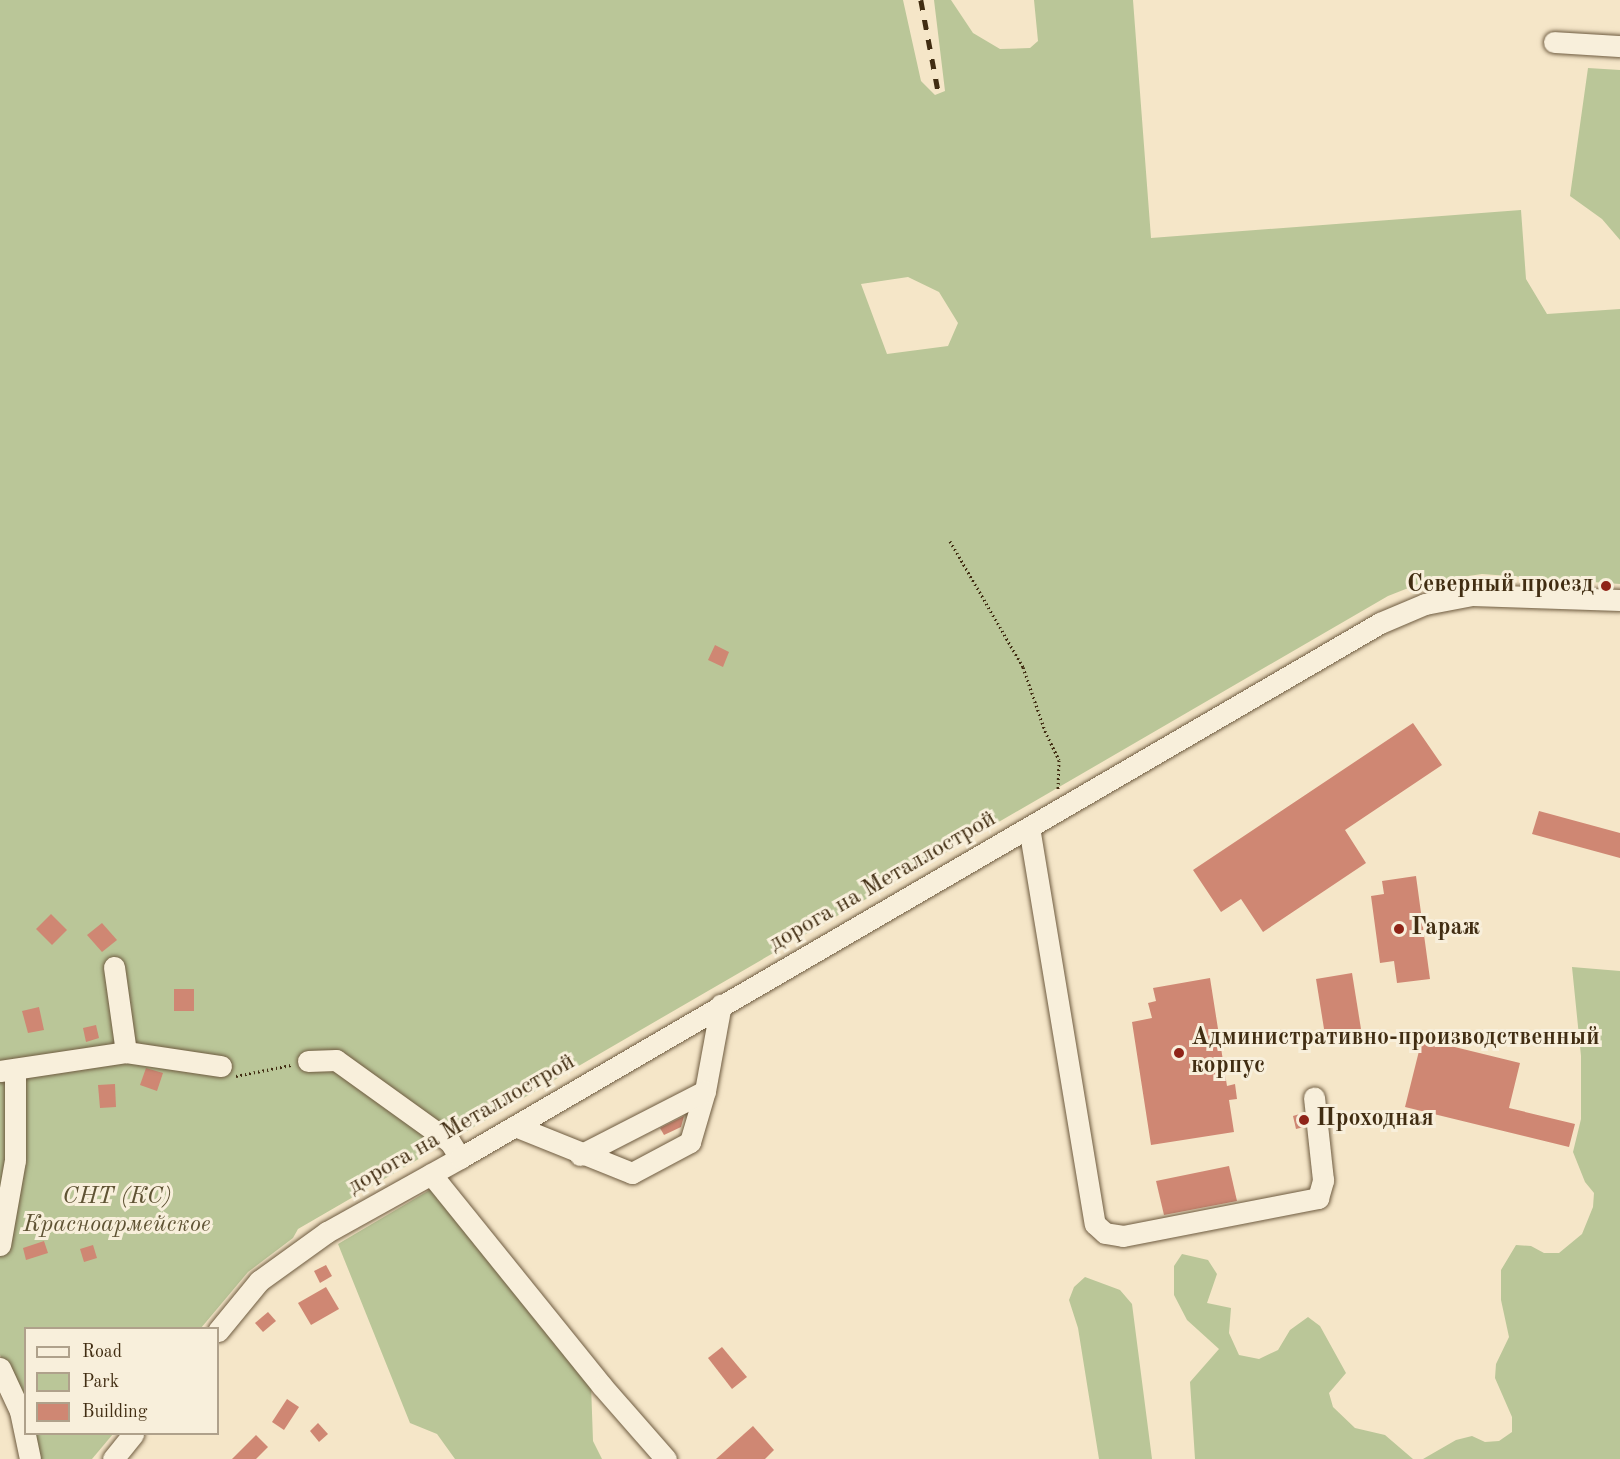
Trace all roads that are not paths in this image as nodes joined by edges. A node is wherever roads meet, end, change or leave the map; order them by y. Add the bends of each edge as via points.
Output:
1 (1554, 42) dead end
2 (1620, 46) edge
3 (1620, 600) edge
4 (1029, 827) junction
5 (114, 967) dead end
6 (721, 1004) junction
7 (126, 1052) junction
8 (308, 1061) road end
9 (221, 1066) road end
10 (8, 1070) edge
11 (705, 1091) junction
12 (1314, 1097) dead end
13 (515, 1126) junction
14 (580, 1155) junction
15 (460, 1158) junction
16 (430, 1174) junction
17 (0, 1245) edge
18 (219, 1329) edge
19 (0, 1368) edge
20 (24, 1430) edge
21 (25, 1435) edge
22 (133, 1435) edge
23 (30, 1459) edge
24 (113, 1459) edge
25 (666, 1459) edge

1 - 2 street
3 - 4 street, дорога на Металлострой via 1472,595 1425,604 1380,623 1314,660
4 - 6 street, дорога на Металлострой
4 - 12 street via 1095,1224 1105,1233 1123,1236 1318,1198 1323,1180
5 - 7 street
6 - 11 street
6 - 13 street, дорога на Металлострой
7 - 9 street
7 - 10 street
8 - 15 street via 336,1060 450,1142
10 - 17 street via 15,1160
11 - 14 street
11 - 14 street via 690,1142 632,1173
13 - 14 street
13 - 15 street, дорога на Металлострой
15 - 16 street, дорога на Металлострой
16 - 18 street, дорога на Металлострой via 327,1232 278,1266 259,1281
16 - 25 street
19 - 20 street via 20,1411
21 - 23 street
22 - 24 street

